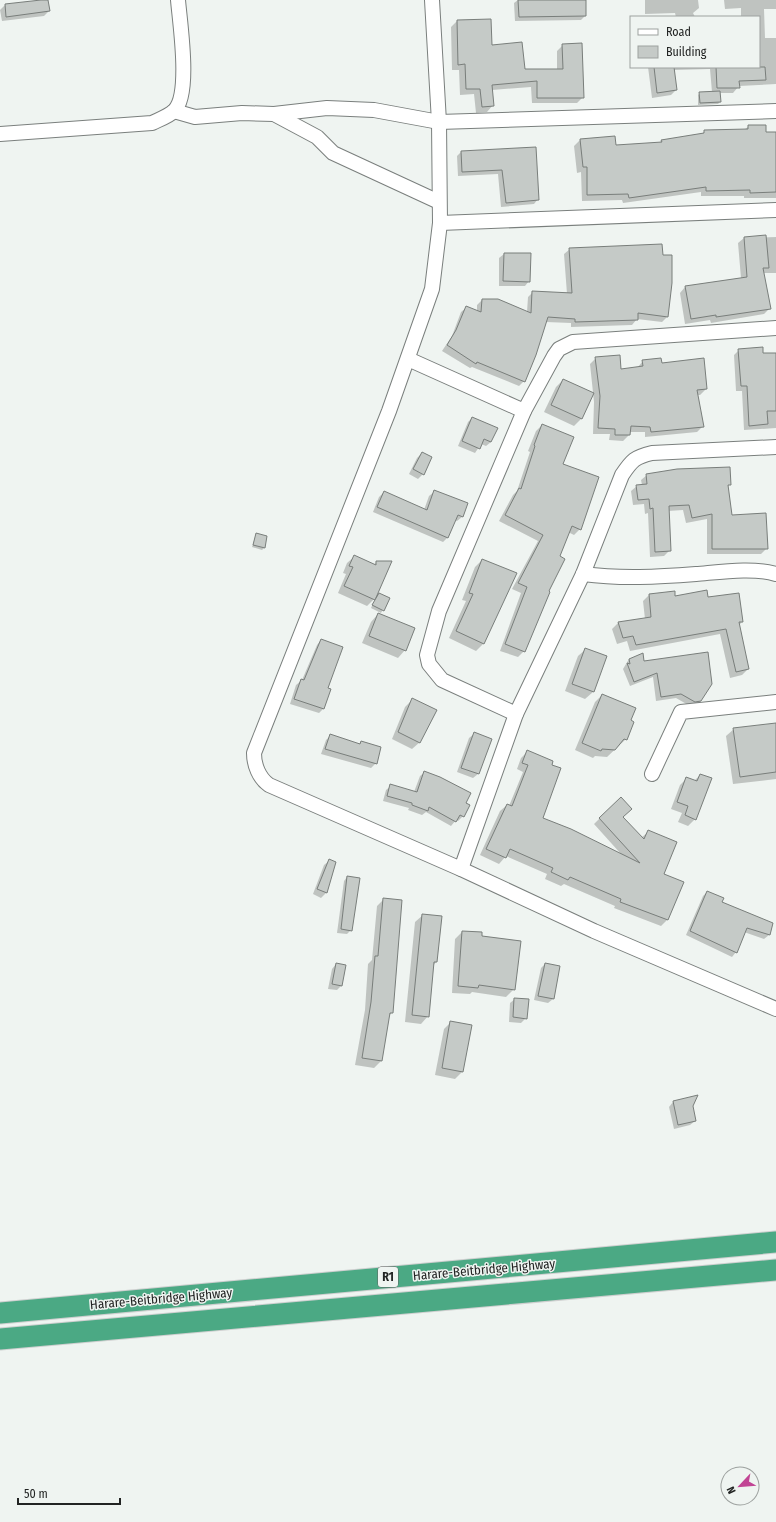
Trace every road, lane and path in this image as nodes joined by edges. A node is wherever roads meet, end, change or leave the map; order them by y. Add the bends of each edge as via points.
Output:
1 (178, 0) edge
2 (432, 0) edge
3 (776, 111) edge
4 (174, 112) junction
5 (274, 114) junction
6 (438, 122) junction
7 (0, 134) edge
8 (439, 202) junction
9 (776, 210) edge
10 (440, 223) junction
11 (776, 328) edge
12 (408, 358) junction
13 (524, 411) junction
14 (776, 447) edge
15 (583, 574) junction
16 (776, 574) edge
17 (776, 702) edge
18 (516, 714) junction
19 (652, 774) dead end
20 (461, 869) junction
21 (776, 1009) edge
22 (776, 1242) edge
23 (776, 1270) edge
24 (0, 1313) edge
25 (0, 1339) edge

1 - 4 street via 183,53 182,95
2 - 6 street
3 - 6 street
4 - 5 street via 195,117 242,113
4 - 7 street via 152,123
5 - 6 street via 327,108 374,110
5 - 8 street via 317,137 333,153
6 - 8 street
8 - 10 street
9 - 10 street
10 - 12 street via 432,288
11 - 13 street via 573,342 559,349 554,356
12 - 13 street
12 - 20 street via 254,753 254,761 262,780 269,785
13 - 18 street via 439,611 427,655 429,664 442,680
14 - 15 street via 652,453 636,457 622,475
15 - 16 street via 646,578 738,571
15 - 18 street
17 - 19 street via 681,712
18 - 20 street
20 - 21 street via 594,931
22 - 24 highway, Harare-Beitbridge Highway / R1
23 - 25 highway, Harare-Beitbridge Highway / R1

